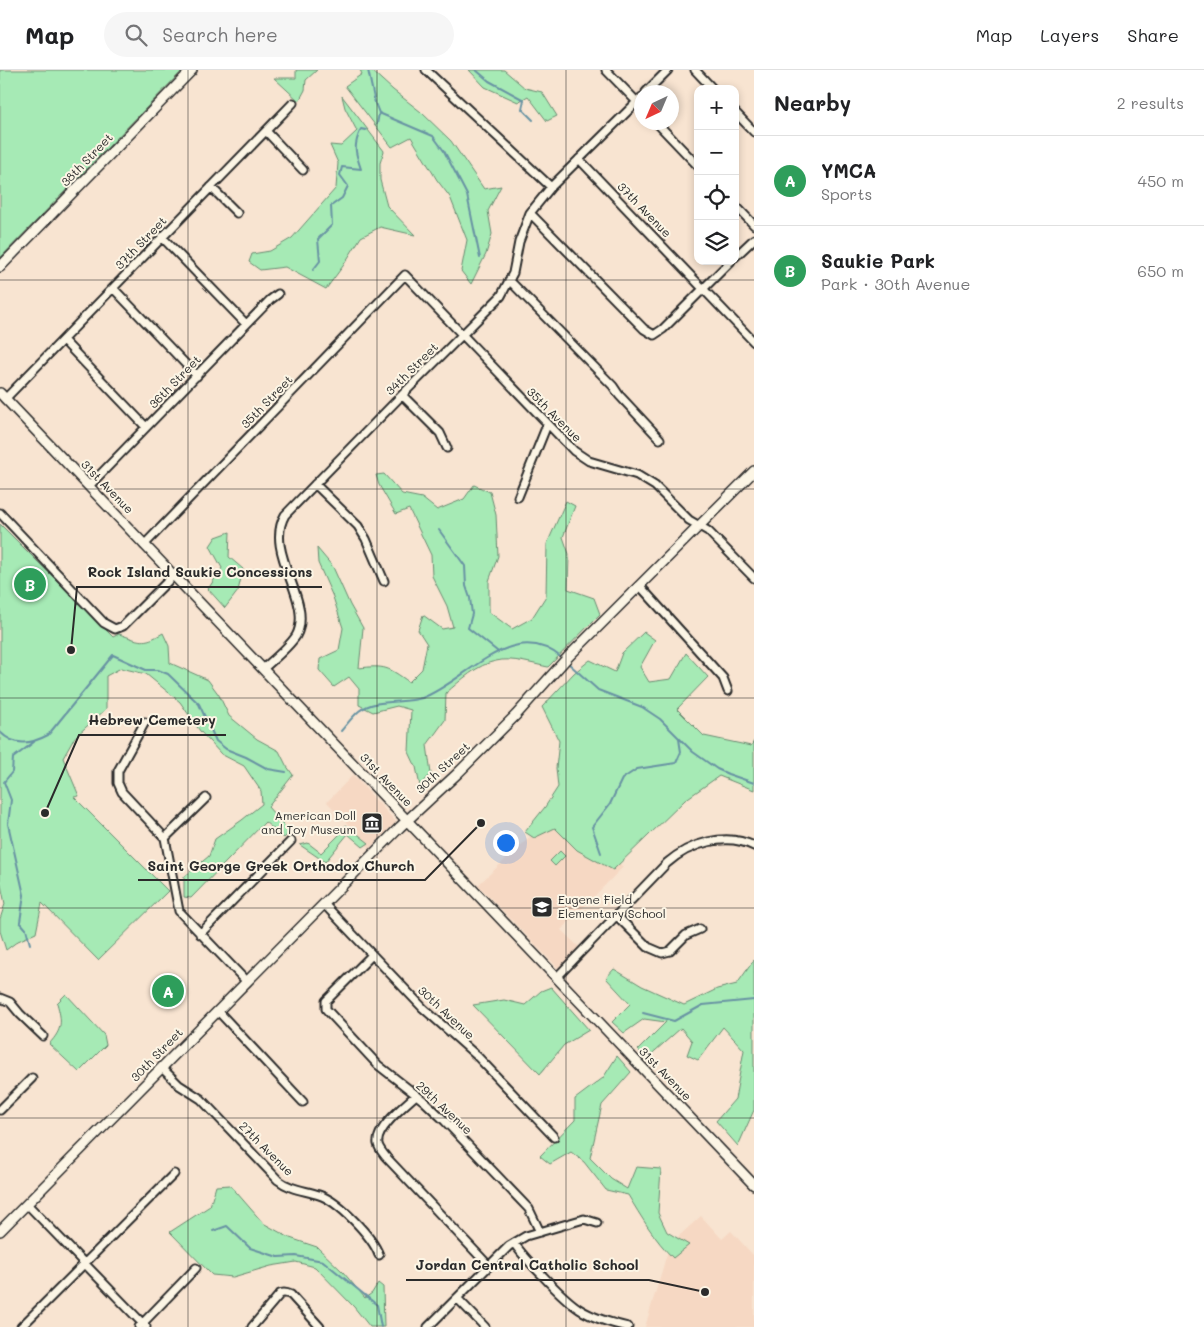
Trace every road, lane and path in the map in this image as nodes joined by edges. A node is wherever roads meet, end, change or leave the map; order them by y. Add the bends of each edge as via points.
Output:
1 (192, 70) edge
2 (426, 70) edge
3 (606, 70) edge
4 (668, 70) edge
5 (695, 70) edge
6 (653, 85) edge
7 (709, 85) edge
8 (634, 96) edge
9 (293, 103) dead end
10 (634, 108) edge
11 (739, 116) edge
12 (664, 130) edge
13 (266, 131) junction
14 (754, 132) edge
15 (579, 159) junction
16 (694, 162) edge
17 (303, 170) dead end
18 (211, 187) junction
19 (551, 187) junction
20 (739, 209) edge
21 (530, 212) junction
22 (238, 213) dead end
23 (754, 225) edge
24 (162, 237) junction
25 (754, 238) edge
26 (739, 253) edge
27 (727, 265) edge
28 (0, 267) edge
29 (404, 275) joint
30 (510, 281) junction
31 (113, 288) junction
32 (704, 290) junction
33 (278, 294) dead end
34 (246, 324) junction
35 (462, 335) junction
36 (63, 340) junction
37 (754, 342) edge
38 (197, 376) junction
39 (402, 395) junction
40 (3, 396) edge
41 (547, 425) junction
42 (146, 427) junction
43 (660, 438) dead end
44 (447, 448) dead end
45 (754, 471) edge
46 (315, 484) junction
47 (89, 486) junction
48 (518, 497) dead end
49 (0, 513) edge
50 (700, 526) junction
51 (144, 545) junction
52 (174, 575) junction
53 (754, 578) edge
54 (384, 581) dead end
55 (640, 586) junction
56 (263, 669) junction
57 (728, 691) dead end
58 (145, 722) dead end
59 (206, 798) dead end
60 (407, 820) junction
61 (165, 838) junction
62 (291, 841) dead end
63 (754, 846) edge
64 (324, 904) junction
65 (617, 916) junction
66 (700, 929) dead end
67 (200, 934) junction
68 (372, 955) junction
69 (557, 978) junction
70 (247, 982) junction
71 (0, 998) edge
72 (218, 1011) junction
73 (43, 1036) dead end
74 (162, 1068) junction
75 (32, 1078) dead end
76 (416, 1095) junction
77 (303, 1102) dead end
78 (0, 1110) edge
79 (554, 1137) dead end
80 (174, 1174) dead end
81 (754, 1185) edge
82 (27, 1204) junction
83 (597, 1224) dead end
84 (0, 1231) edge
85 (540, 1232) junction
86 (514, 1243) junction
87 (380, 1255) dead end
88 (85, 1263) junction
89 (489, 1266) junction
90 (196, 1268) dead end
91 (456, 1298) junction
92 (143, 1326) edge
93 (22, 1327) edge
94 (252, 1327) edge
95 (320, 1327) edge
96 (428, 1327) edge
97 (485, 1327) edge
98 (628, 1327) edge

1 - 28 street, 38th Street
2 - 19 street
3 - 8 street
4 - 6 street
5 - 7 street
9 - 13 street, 37th Street
10 - 15 street, 34th Street
11 - 14 street
12 - 16 street
13 - 17 street
13 - 18 street, 37th Street
15 - 19 street, 34th Street
15 - 32 street, 37th Avenue
18 - 22 street
18 - 24 street, 37th Street
19 - 21 street, 34th Street
20 - 23 street
21 - 30 street, 34th Street via 521,234
21 - 32 street via 644,329 654,335
24 - 31 street, 37th Street
24 - 34 street
25 - 26 street
27 - 32 street
29 - 35 street, 35th Avenue
29 - 51 street, 35th Street
30 - 35 street, 34th Street via 501,296
30 - 43 street
31 - 36 street, 37th Street
31 - 38 street
32 - 37 street, 37th Avenue
33 - 34 street, 36th Street
34 - 38 street, 36th Street
35 - 39 street, 34th Street
35 - 41 street, 35th Avenue
36 - 40 street, 37th Street
36 - 42 street
38 - 42 street, 36th Street
39 - 44 street via 440,433
39 - 46 street, 34th Street
40 - 47 street, 31st Avenue
41 - 48 street
41 - 50 street, 35th Avenue via 583,458 649,482 689,520
42 - 47 street, 36th Street
45 - 50 street, 30th Street
46 - 54 street via 358,526
46 - 56 street, 34th Street via 285,515 280,530 280,544 300,614 298,630
47 - 51 street, 31st Avenue
49 - 52 street via 104,622 115,629 123,626
50 - 53 street, 35th Avenue
50 - 55 street, 30th Street
51 - 52 street, 31st Avenue
52 - 56 street, 31st Avenue
55 - 57 street via 722,678
55 - 60 street, 30th Street via 458,773
56 - 60 street, 31st Avenue
58 - 61 street via 118,771 118,783 122,792
59 - 61 street
60 - 64 street, 30th Street
60 - 69 street, 31st Avenue
61 - 67 street via 179,911
62 - 67 street
63 - 65 street via 716,840 681,852
64 - 68 street, 30th Avenue
64 - 70 street, 30th Street
65 - 66 street via 648,947 662,953 670,951 686,935
65 - 69 street
67 - 70 street
68 - 76 street, 29th Avenue via 329,997 324,1006 378,1065
68 - 79 street, 30th Avenue
69 - 81 street, 31st Avenue
70 - 72 street, 30th Street
71 - 73 street via 10,1002
72 - 74 street, 30th Street
72 - 77 street
74 - 82 street, 30th Street
74 - 87 street, 27th Avenue via 180,1086 201,1099 278,1180 337,1204 374,1244
75 - 78 street
76 - 85 street, 29th Avenue via 529,1209
76 - 89 street via 381,1129 377,1140 379,1148
80 - 88 street
82 - 84 street, 30th Street
82 - 88 street
83 - 85 street via 584,1219
85 - 86 street
86 - 89 street
86 - 98 street via 575,1307 600,1320
88 - 92 street
88 - 93 street
89 - 91 street
90 - 92 street
91 - 96 street
91 - 97 street
94 - 95 street via 280,1294 287,1293

